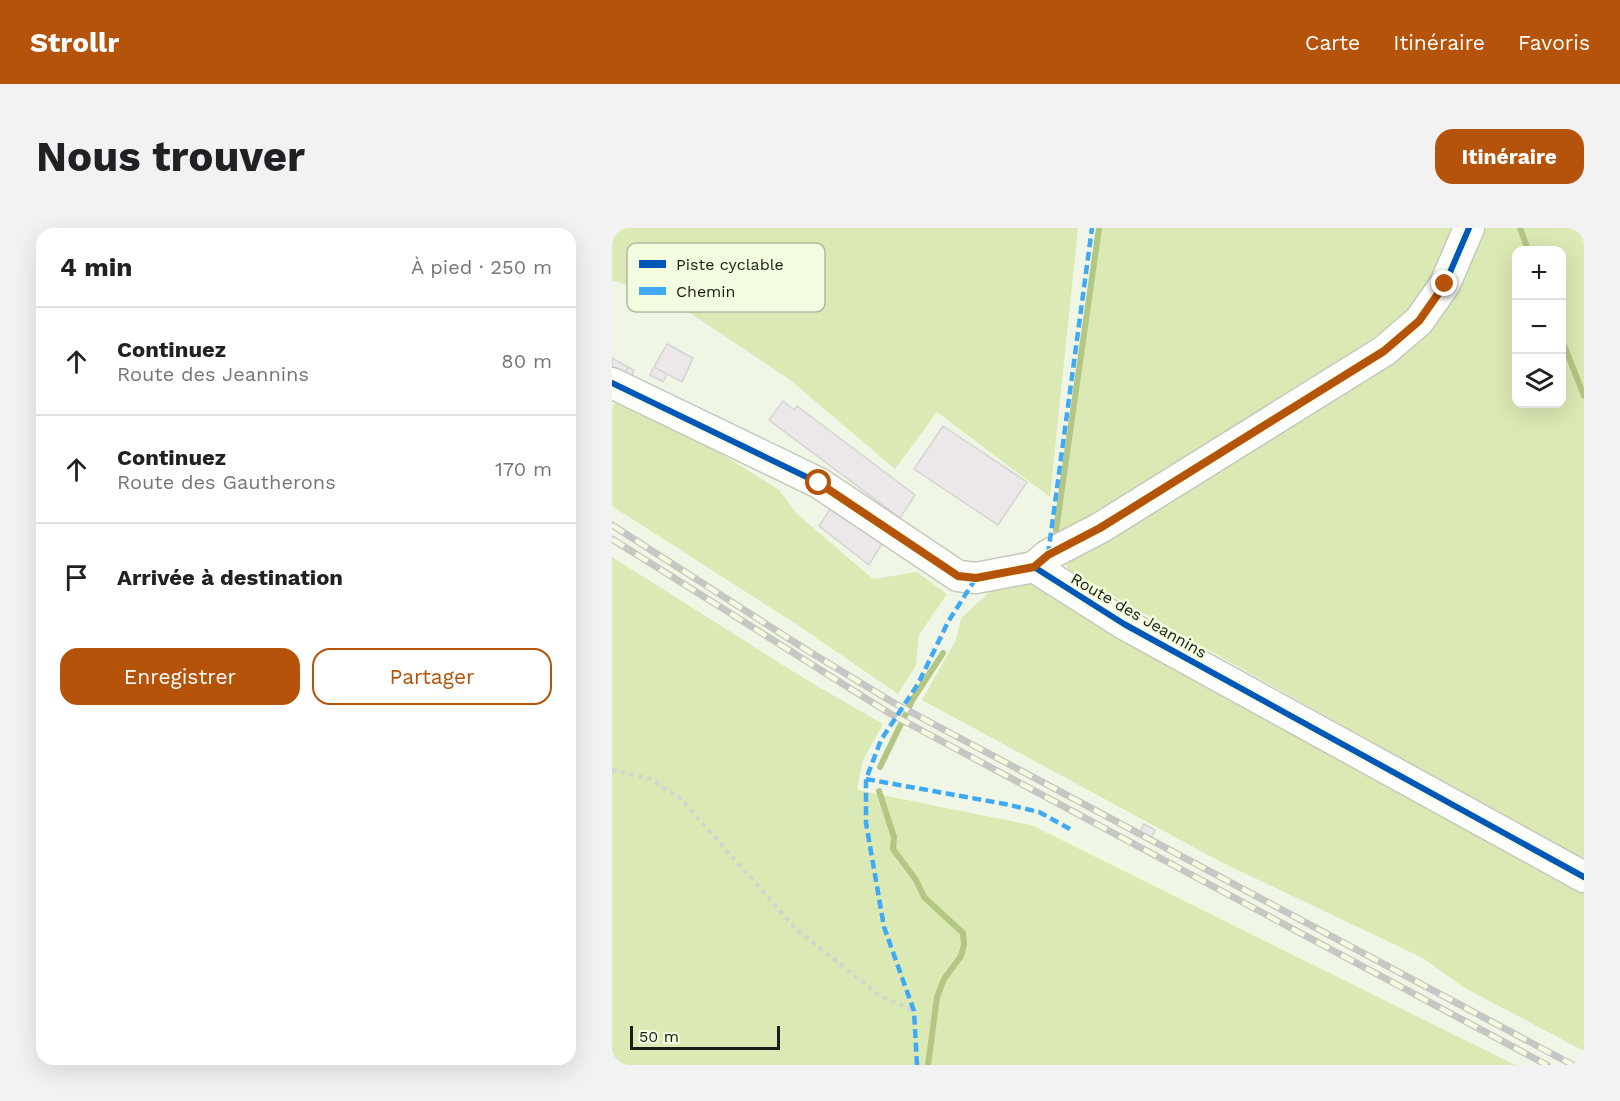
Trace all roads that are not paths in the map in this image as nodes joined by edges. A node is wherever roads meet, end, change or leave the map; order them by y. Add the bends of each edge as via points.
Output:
1 (1469, 228) edge
2 (612, 383) edge
3 (1034, 567) junction
4 (1584, 877) edge

1 - 3 street via 1445,284 1419,321 1384,351
2 - 3 street via 819,483 958,576 976,578
3 - 4 street, Route des Jeannins via 1124,624

